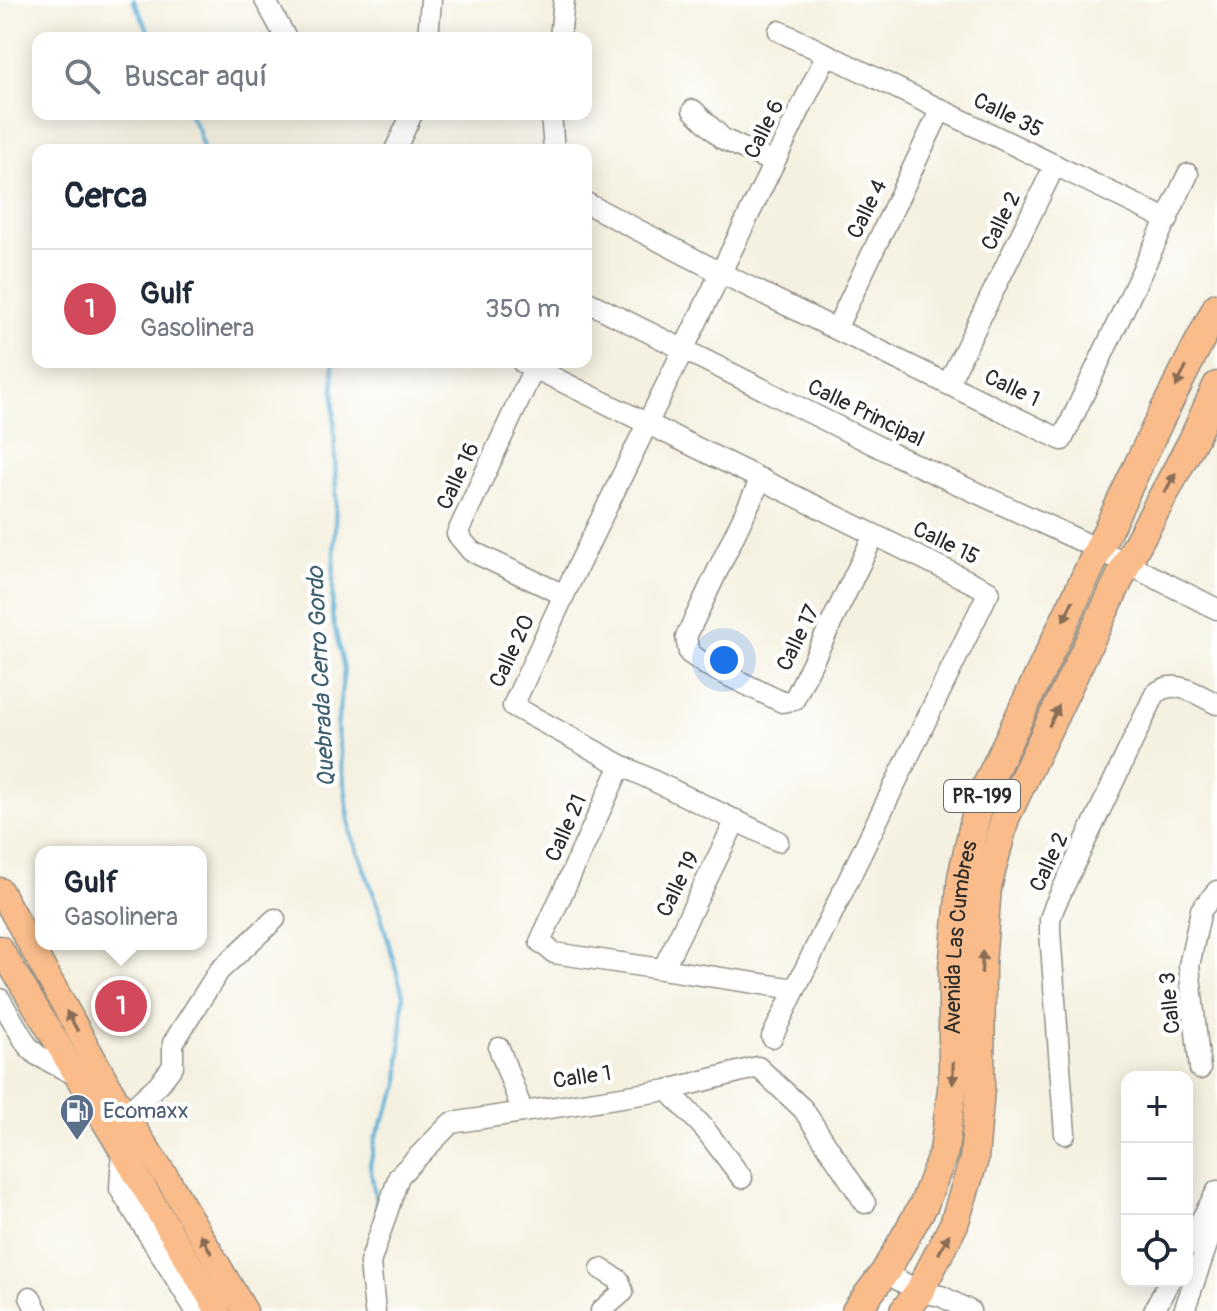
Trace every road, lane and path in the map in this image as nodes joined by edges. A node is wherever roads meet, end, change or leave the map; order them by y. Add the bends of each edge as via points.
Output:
1 (265, 0) edge
2 (431, 0) edge
3 (564, 0) edge
4 (779, 31) dead end
5 (283, 32) edge
6 (428, 32) edge
7 (561, 32) edge
8 (827, 54) junction
9 (941, 109) junction
10 (693, 110) dead end
11 (409, 120) edge
12 (552, 120) edge
13 (398, 144) edge
14 (554, 144) edge
15 (774, 163) junction
16 (1055, 165) junction
17 (1188, 174) dead end
18 (592, 206) edge
19 (1168, 220) junction
20 (721, 273) junction
21 (592, 304) edge
22 (1217, 307) edge
23 (836, 329) junction
24 (685, 349) junction
25 (527, 368) edge
26 (534, 368) edge
27 (948, 384) junction
28 (1217, 386) edge
29 (647, 424) junction
30 (761, 479) junction
31 (874, 535) junction
32 (1098, 549) junction
33 (1127, 563) junction
34 (564, 595) junction
35 (1217, 609) edge
36 (1217, 704) edge
37 (621, 765) junction
38 (736, 820) junction
39 (778, 841) dead end
40 (0, 890) edge
41 (1217, 891) edge
42 (275, 919) dead end
43 (0, 948) edge
44 (663, 969) junction
45 (795, 989) junction
46 (0, 999) edge
47 (772, 1037) dead end
48 (499, 1048) dead end
49 (1200, 1069) dead end
50 (77, 1076) junction
51 (668, 1090) junction
52 (522, 1110) junction
53 (125, 1115) junction
54 (1065, 1134) dead end
55 (122, 1151) junction
56 (742, 1178) dead end
57 (1217, 1191) edge
58 (865, 1203) dead end
59 (1217, 1216) edge
60 (1193, 1235) edge
61 (601, 1269) dead end
62 (1193, 1269) edge
63 (885, 1272) junction
64 (1166, 1287) edge
65 (1186, 1287) edge
66 (917, 1305) edge
67 (196, 1311) edge
68 (218, 1311) edge
69 (245, 1311) edge
70 (375, 1311) edge
71 (601, 1311) edge
72 (856, 1311) edge
73 (970, 1311) edge
74 (1154, 1311) edge
75 (1184, 1311) edge

1 - 5 street
2 - 6 street
3 - 7 street
4 - 8 street
8 - 9 street, Calle 35
8 - 15 street, Calle 6
9 - 16 street, Calle 35
9 - 23 street, Calle 4
10 - 15 street via 723,139
11 - 13 street
12 - 14 street
15 - 20 street, Calle 6
16 - 19 street, Calle 35
16 - 27 street, Calle 2
17 - 19 street
18 - 20 street, Calle 1
19 - 27 street, Calle 1 via 1062,440
20 - 23 street, Calle 1
20 - 24 street
21 - 24 street, Calle Principal
22 -> 32 highway, Avenida Las Cumbres / PR-199
23 - 27 street, Calle 1
24 - 29 street, Calle 20
24 - 32 street, Calle Principal
25 - 34 street, Calle 16 via 457,534 471,551
26 - 29 street, Calle 15
33 -> 28 highway, Avenida Las Cumbres / PR-199
29 - 30 street, Calle 15
29 - 34 street, Calle 20
30 - 31 street, Calle 15
30 - 31 street, Calle 17 via 686,637 689,653 719,671 782,702 794,700
31 - 45 street, Calle 15 via 989,591
32 - 33 street, Calle Principal
32 -> 63 highway, Avenida Las Cumbres / PR-199 via 979,802 962,877 954,953 953,1081 944,1151 924,1204
33 - 35 street, Calle Principal
66 -> 33 highway, Avenida Las Cumbres / PR-199 via 954,1224 974,1159 987,887 1005,818
34 - 37 street, Calle 20 via 513,706
36 - 54 street, Calle 2 via 1177,685 1155,694 1050,919
37 - 38 street, Calle 20
37 - 44 street, Calle 21 via 540,942 554,953
38 - 39 street, Calle 20
38 - 44 street, Calle 19
53 -> 40 main road
41 - 49 street, Calle 3 via 1201,910 1189,966
42 - 53 street via 219,971 173,1043 173,1066
43 - 50 main road
44 - 45 street
45 - 47 street, Calle 15
46 - 50 street via 27,1045
48 - 52 street
50 - 55 main road
51 - 52 street, Calle 1
51 - 56 street
51 - 58 street, Calle 1 via 758,1067 803,1109
52 - 70 street, Calle 1 via 451,1123 399,1176 370,1263
69 -> 53 main road
55 - 67 street via 120,1189
55 - 68 main road
57 - 60 street
59 - 62 street
61 - 71 street via 619,1280 623,1292
63 - 66 street
63 - 72 highway, Avenida Las Cumbres / PR-199
64 - 74 street
65 - 75 street
66 - 73 street via 941,1296

